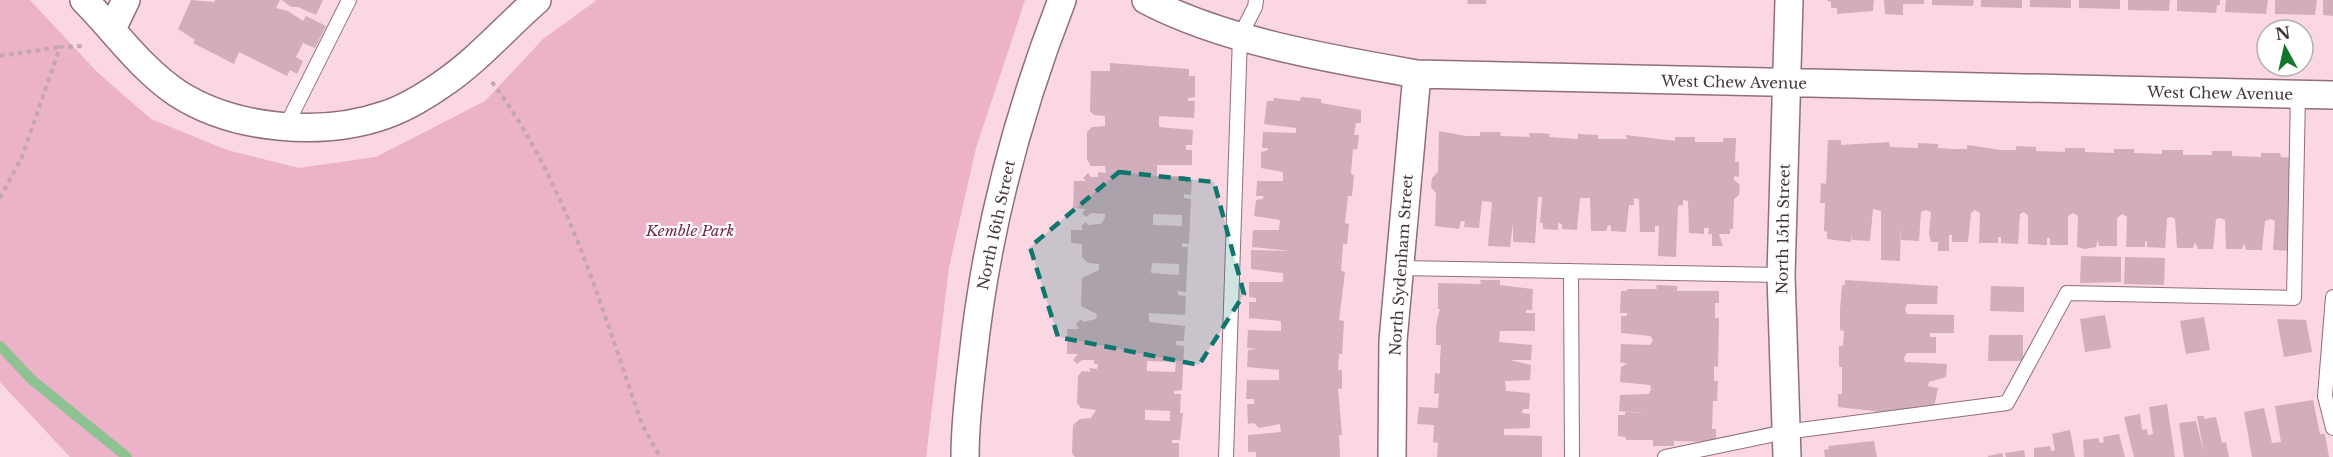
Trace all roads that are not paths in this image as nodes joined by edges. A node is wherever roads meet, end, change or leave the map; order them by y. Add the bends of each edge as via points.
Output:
1 (84, 0) edge
2 (126, 0) edge
3 (349, 0) edge
4 (537, 0) edge
5 (1062, 0) edge
6 (1146, 0) edge
7 (1256, 0) edge
8 (1789, 0) edge
9 (1240, 36) junction
10 (119, 37) junction
11 (1417, 74) junction
12 (1787, 84) junction
13 (2298, 94) junction
14 (2333, 95) edge
15 (285, 128) junction
16 (1399, 268) junction
17 (1571, 271) junction
18 (1781, 275) junction
19 (2333, 297) edge
20 (2333, 428) edge
21 (1786, 445) edge
22 (965, 457) edge
23 (1226, 457) edge
24 (1392, 457) edge
25 (1572, 457) edge
26 (1665, 457) edge

1 - 10 street
2 - 10 street
3 - 15 lane
4 - 15 street via 476,59 440,86 385,115 316,129
5 - 22 street, North 16th Street via 1034,73 1000,194 977,316
6 - 9 street, West Chew Avenue
7 - 9 lane
8 - 12 street, North 15th Street
9 - 11 street, West Chew Avenue
9 - 23 lane
10 - 15 street via 142,65 179,94 229,116
11 - 12 street, West Chew Avenue
11 - 16 street, North Sydenham Street
12 - 13 street, West Chew Avenue
12 - 18 street, North 15th Street
13 - 14 street, West Chew Avenue
13 - 21 lane via 2294,298 2067,293 2007,403
16 - 17 lane
16 - 24 street, North Sydenham Street via 1393,341
17 - 18 lane
17 - 25 lane
18 - 21 street, North 15th Street
19 - 20 lane via 2325,396
21 - 26 lane

